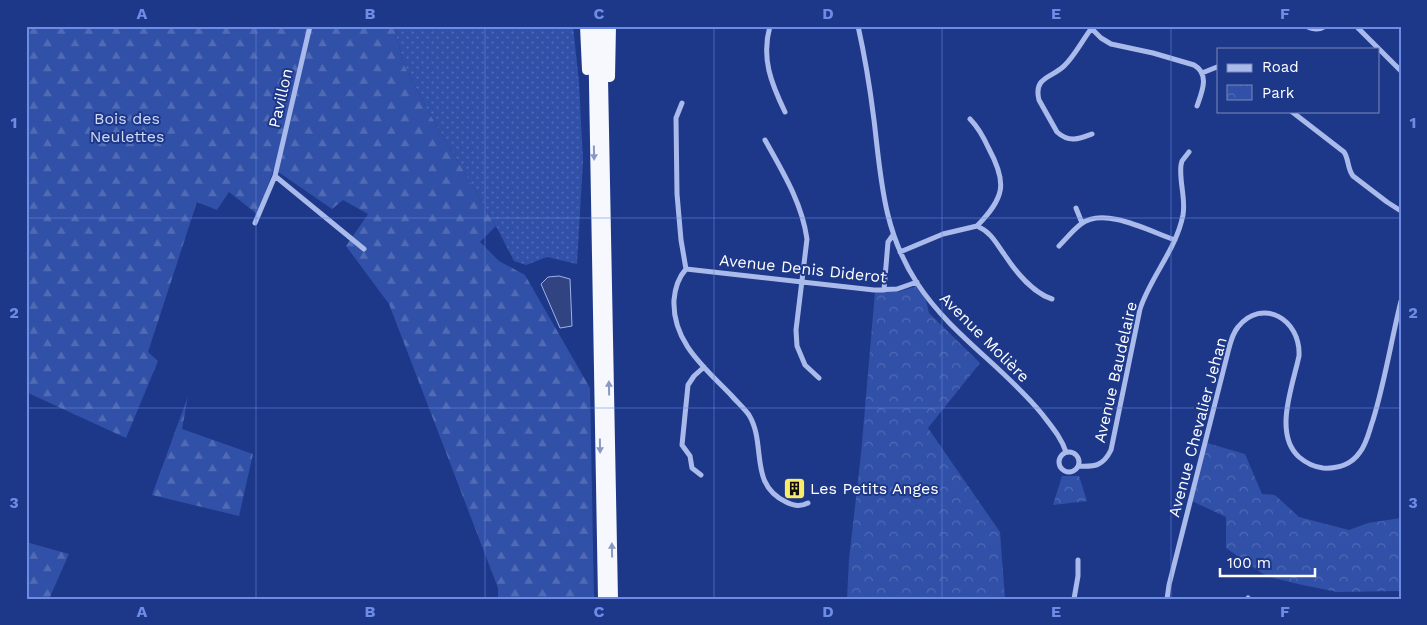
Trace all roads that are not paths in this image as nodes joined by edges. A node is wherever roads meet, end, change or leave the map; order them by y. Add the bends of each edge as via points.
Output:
1 (310, 26) edge
2 (585, 26) edge
3 (593, 26) edge
4 (602, 26) edge
5 (611, 26) edge
6 (770, 26) edge
7 (858, 26) edge
8 (1306, 26) edge
9 (1326, 26) edge
10 (1356, 26) edge
11 (1090, 28) edge
12 (1378, 48) edge
13 (1380, 50) edge
14 (1217, 67) dead end
15 (1401, 71) edge
16 (1202, 73) junction
17 (682, 103) dead end
18 (594, 104) junction
19 (1197, 106) dead end
20 (604, 110) junction
21 (785, 112) dead end
22 (1292, 112) edge
23 (970, 120) dead end
24 (1092, 134) dead end
25 (765, 140) dead end
26 (1189, 152) dead end
27 (274, 176) junction
28 (1076, 208) dead end
29 (1401, 211) edge
30 (255, 223) dead end
31 (1082, 223) junction
32 (977, 226) junction
33 (893, 235) junction
34 (1175, 240) junction
35 (1059, 246) dead end
36 (364, 249) dead end
37 (900, 252) junction
38 (686, 269) junction
39 (802, 281) junction
40 (916, 282) junction
41 (884, 290) junction
42 (1052, 299) dead end
43 (1401, 301) edge
44 (704, 367) junction
45 (819, 378) dead end
46 (1066, 452) junction
47 (1078, 466) junction
48 (701, 476) dead end
49 (808, 503) dead end
50 (1078, 560) dead end
51 (603, 599) edge
52 (613, 599) edge
53 (1074, 599) edge
54 (1168, 599) edge

1 - 27 street, Pavillon
2 - 18 highway via 588,94
3 - 18 highway
4 - 20 highway
5 - 20 highway via 609,98
6 - 21 street via 766,43 767,64
7 - 33 street, Avenue Molière via 879,172
8 - 9 street via 1314,30
10 - 12 street
11 - 16 street via 1111,44 1194,65
11 - 24 street via 1065,65 1043,79 1038,94 1062,136 1072,140
13 - 15 street
14 - 16 street
16 - 19 street via 1203,86
17 - 38 street via 676,118 677,194
18 -> 51 highway
52 -> 20 highway
22 - 29 street via 1344,152 1353,176
23 - 32 street via 996,162 1001,178 996,204
25 - 39 street via 796,200 805,225 807,239
26 - 34 street, Avenue Baudelaire via 1181,165 1183,210
27 - 30 street, Pavillon
27 - 36 street
28 - 31 street
31 - 34 street via 1112,218
31 - 35 street
32 - 37 street via 943,234
32 - 42 street via 992,237 1026,281 1044,297
33 - 37 street, Avenue Molière
33 - 41 street via 888,242
34 - 47 street, Avenue Baudelaire via 1140,309 1111,450 1095,466
37 - 40 street, Avenue Molière
38 - 39 street, Avenue Denis Diderot
38 - 44 street via 677,284 675,316 685,343
39 - 41 street, Avenue Denis Diderot
39 - 45 street via 797,346 805,365
40 - 41 street, Avenue Denis Diderot
40 - 46 street, Avenue Molière via 942,314 1027,396 1060,437
43 - 54 street, Avenue Chevalier Jehan via 1366,443 1355,459 1331,468 1302,460 1288,441 1286,422 1300,345 1292,326 1276,315 1265,313 1244,321 1237,328 1228,352
44 - 48 street via 688,385 682,445 690,456 692,468
44 - 49 street via 751,418 758,441 761,474 769,489 793,505
46 - 47 street, Avenue Molière via 1076,454
46 - 47 street, Avenue Molière via 1059,461 1062,469 1072,472
50 - 53 street

